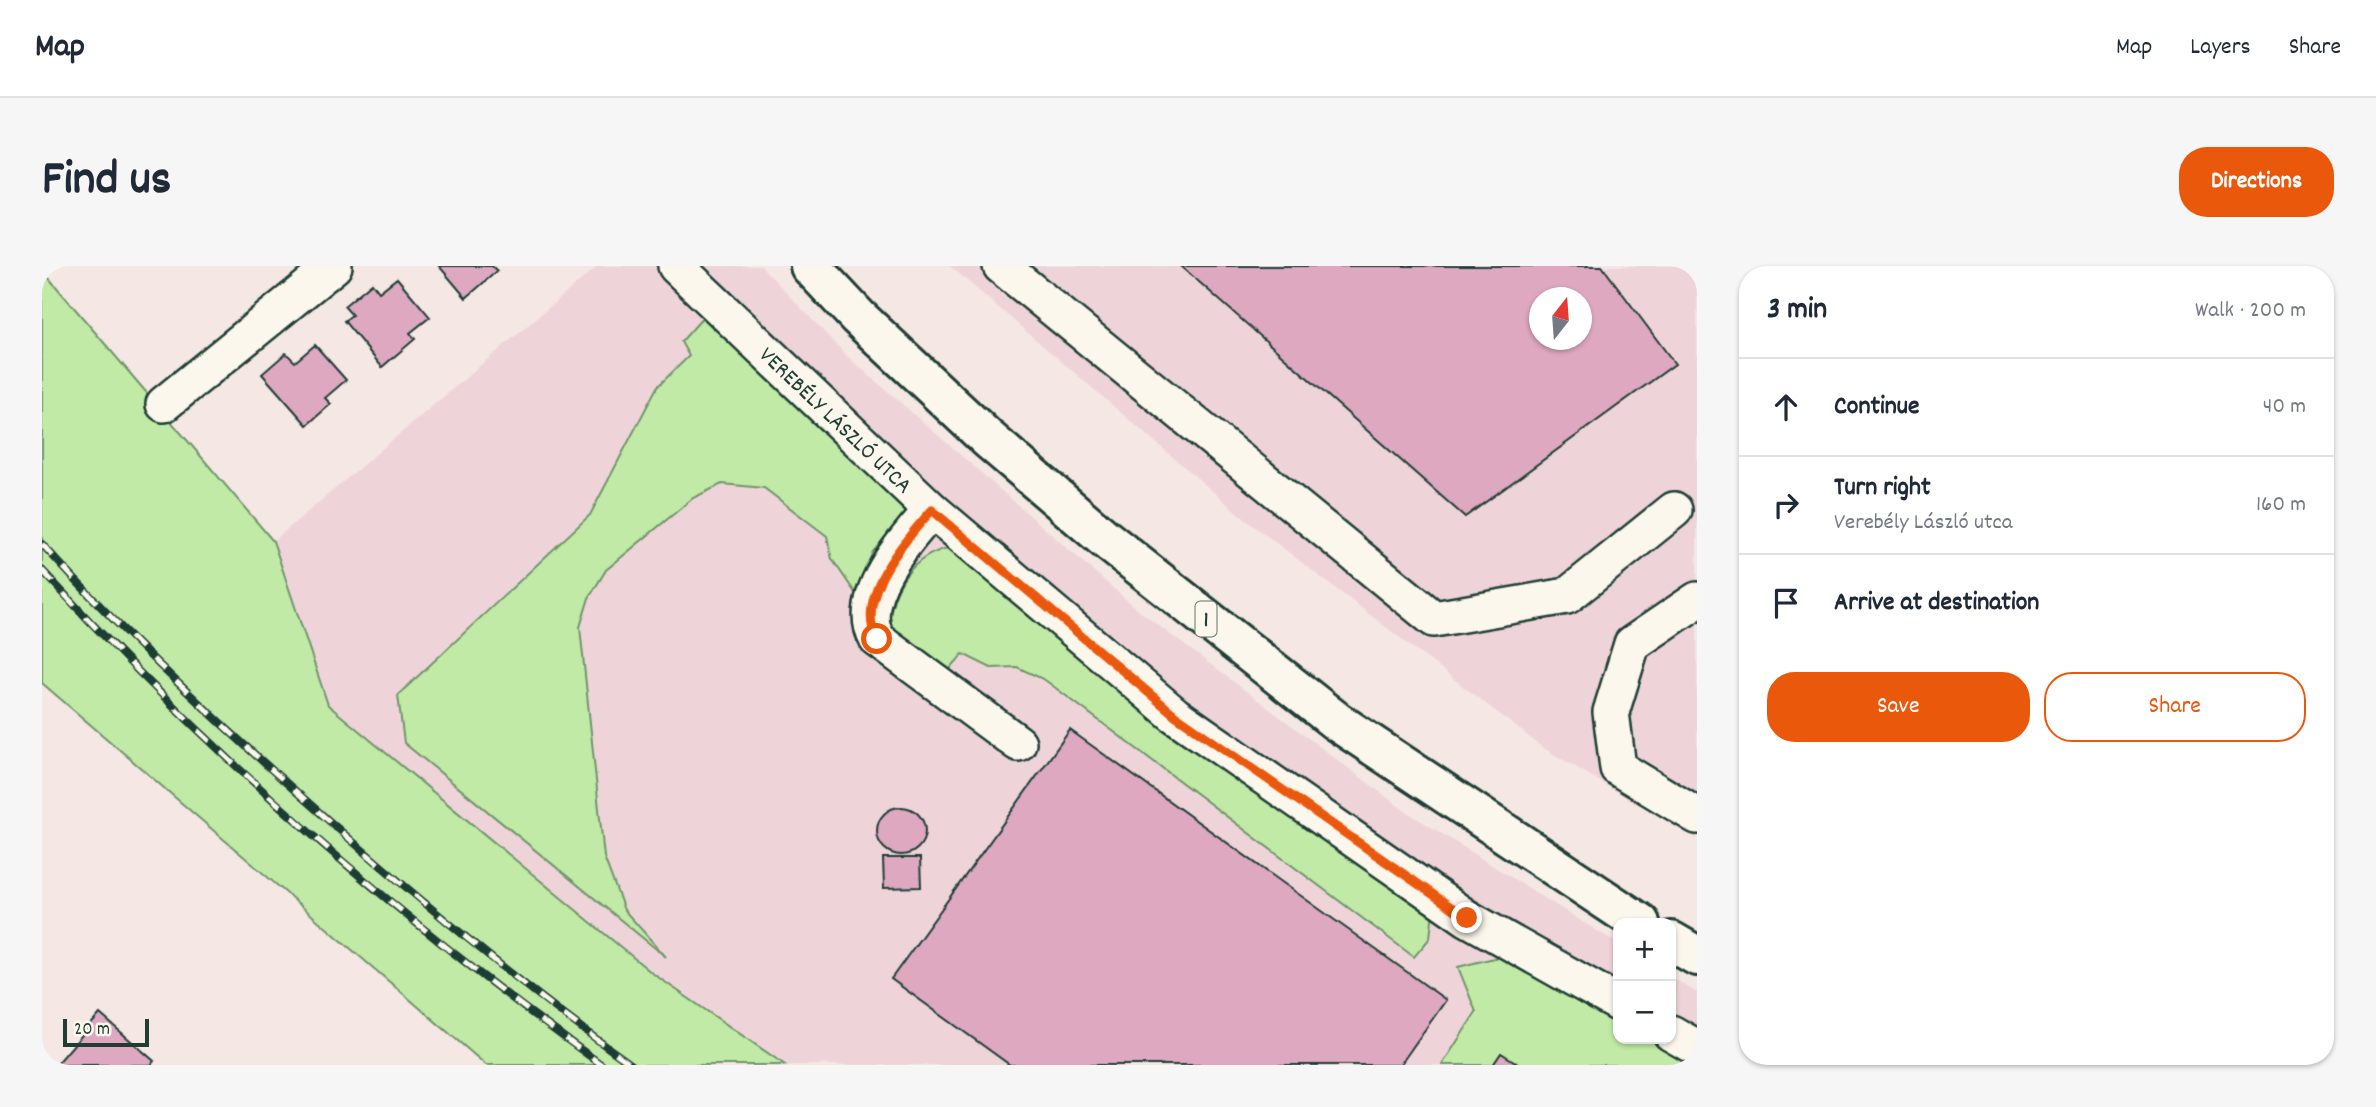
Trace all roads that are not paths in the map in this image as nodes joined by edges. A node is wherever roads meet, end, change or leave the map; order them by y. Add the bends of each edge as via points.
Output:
1 (334, 266) edge
2 (677, 266) edge
3 (810, 266) edge
4 (1001, 266) edge
5 (164, 404) dead end
6 (932, 510) junction
7 (1674, 510) dead end
8 (1697, 601) edge
9 (1018, 743) dead end
10 (1697, 816) edge
11 (1632, 918) edge
12 (1676, 944) edge
13 (1697, 956) edge
14 (1613, 1000) edge
15 (1676, 1036) edge
16 (1697, 1048) edge

1 - 5 street
2 - 6 street, VEREBÉLY LÁSZLÓ UTCA
3 - 11 main road, 1 via 987,438 1114,546 1336,721
4 - 7 street via 1434,619 1567,596
6 - 9 street via 889,563 877,592 872,629 877,639
6 - 14 street, VEREBÉLY LÁSZLÓ UTCA via 1175,715 1467,918
8 - 10 street via 1632,644 1611,712 1618,768
12 - 13 main road
15 - 16 street

